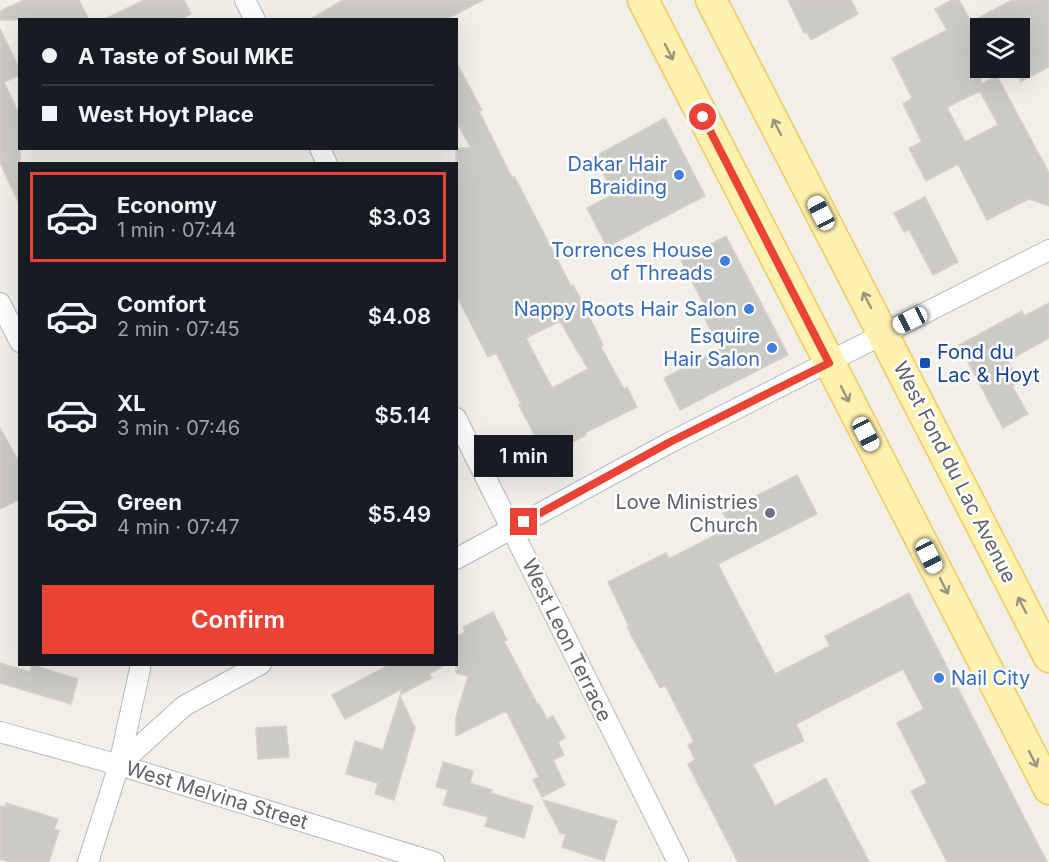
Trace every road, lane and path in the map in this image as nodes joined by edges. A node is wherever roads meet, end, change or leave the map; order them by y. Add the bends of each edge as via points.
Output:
1 (245, 0) edge
2 (643, 0) edge
3 (711, 0) edge
4 (254, 18) edge
5 (1049, 250) edge
6 (0, 303) edge
7 (884, 333) junction
8 (18, 338) edge
9 (829, 363) junction
10 (458, 422) edge
11 (512, 528) junction
12 (458, 558) edge
13 (1049, 657) edge
14 (140, 666) edge
15 (257, 666) edge
16 (0, 732) edge
17 (119, 765) junction
18 (1049, 789) edge
19 (88, 862) edge
20 (434, 862) edge
21 (678, 862) edge

1 - 4 street
2 -> 9 main road
7 -> 3 main road, West Fond du Lac Avenue
5 - 7 street
6 - 8 street
7 - 9 street
13 -> 7 main road, West Fond du Lac Avenue
9 - 11 street via 670,442
9 -> 18 main road
10 - 11 street, West Leon Terrace
11 - 12 street
11 - 21 street, West Leon Terrace
14 - 17 street
15 - 17 street via 184,706
16 - 17 street, West Melvina Street
17 - 19 street
17 - 20 street, West Melvina Street

